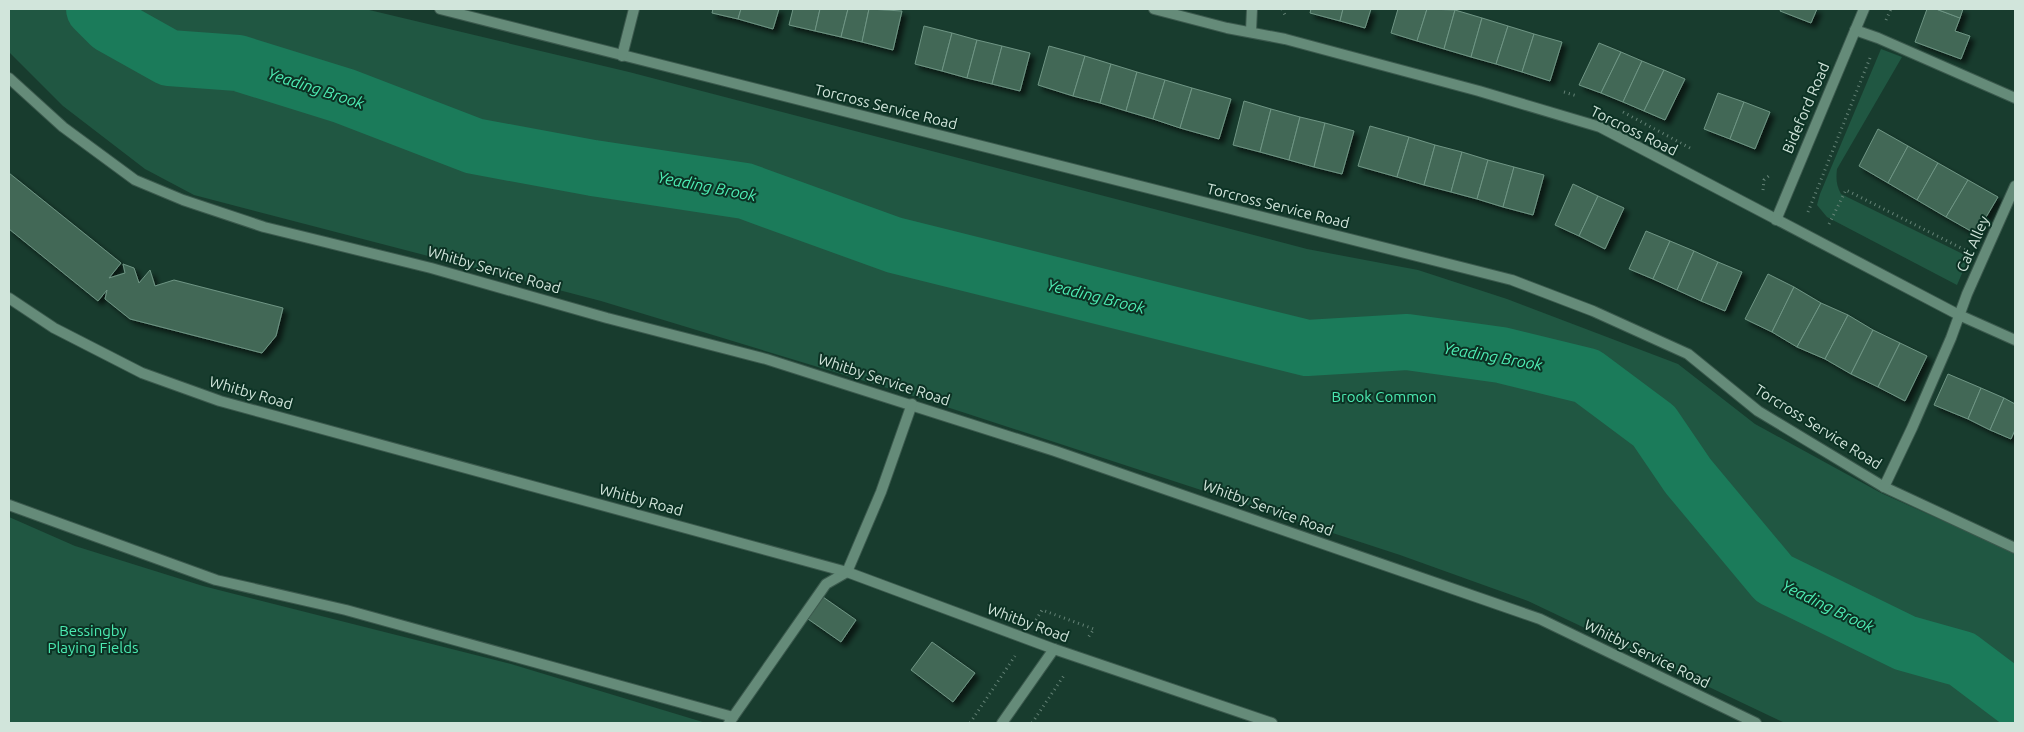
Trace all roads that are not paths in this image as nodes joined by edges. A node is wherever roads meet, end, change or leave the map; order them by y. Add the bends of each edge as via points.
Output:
1 (440, 9) edge
2 (634, 9) edge
3 (1154, 9) edge
4 (1252, 9) edge
5 (1864, 9) edge
6 (1855, 30) junction
7 (1250, 31) junction
8 (622, 56) junction
9 (9, 78) edge
10 (2015, 98) edge
11 (2015, 186) edge
12 (1776, 220) junction
13 (9, 298) edge
14 (1959, 315) junction
15 (2015, 340) edge
16 (912, 404) junction
17 (1884, 487) junction
18 (9, 505) edge
19 (2015, 548) edge
20 (847, 572) junction
21 (1054, 649) junction
22 (731, 720) edge
23 (1002, 723) edge
24 (1272, 723) edge
25 (1756, 723) edge

1 - 8 street, Torcross Service Road
2 - 8 street
3 - 7 street, Torcross Road
4 - 7 street
5 - 6 street, Bideford Road
6 - 10 street
6 - 12 street, Bideford Road
7 - 12 street, Torcross Road via 1479,91 1600,127
8 - 17 street, Torcross Service Road via 1512,280 1593,311 1688,354 1758,410
9 - 16 street, Whitby Service Road via 63,128 135,180 183,200 264,227 431,268 766,359
11 - 14 street, Cat Alley
12 - 14 street, Torcross Road
13 - 20 street, Whitby Road via 54,328 142,373 220,401
14 - 15 street, Torcross Road
14 - 17 street, Torcross Service Road
16 - 20 street
16 - 25 street, Whitby Service Road via 1540,619
17 - 19 street, Torcross Service Road
18 - 22 street via 216,580 346,610
20 - 21 street, Whitby Road
20 - 22 street via 826,584
21 - 23 street
21 - 24 street, Whitby Road

